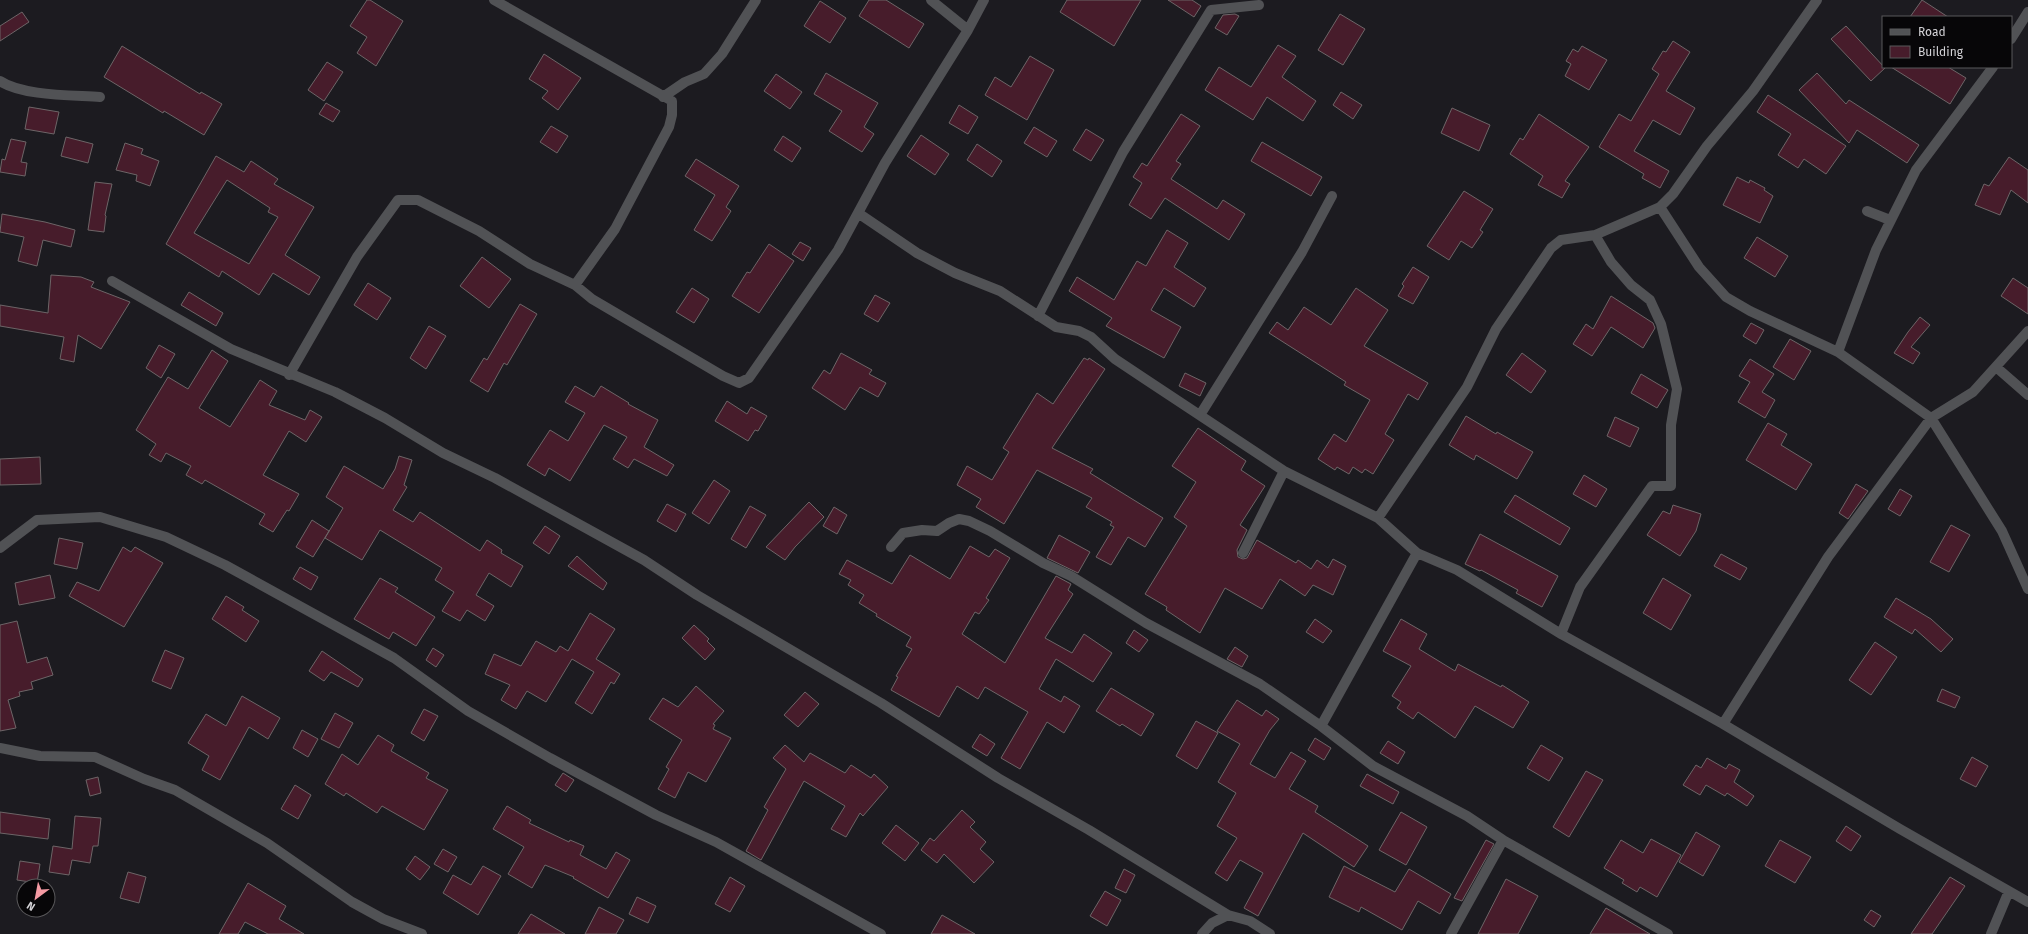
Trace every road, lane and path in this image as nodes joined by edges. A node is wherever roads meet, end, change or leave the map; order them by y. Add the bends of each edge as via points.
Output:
1 (494, 0) edge
2 (756, 0) edge
3 (931, 0) edge
4 (984, 0) edge
5 (1817, 0) edge
6 (1259, 5) dead end
7 (2028, 12) edge
8 (968, 30) junction
9 (2012, 38) edge
10 (1992, 68) edge
11 (0, 81) edge
12 (100, 97) dead end
13 (663, 97) junction
14 (1332, 196) dead end
15 (1660, 208) junction
16 (1867, 211) dead end
17 (858, 212) junction
18 (1890, 220) junction
19 (1595, 235) junction
20 (112, 281) dead end
21 (575, 285) junction
22 (1038, 316) junction
23 (2028, 331) edge
24 (1838, 352) junction
25 (1996, 367) junction
26 (289, 375) junction
27 (2028, 395) edge
28 (1200, 415) junction
29 (1931, 418) junction
30 (1284, 471) junction
31 (1378, 518) junction
32 (891, 547) dead end
33 (0, 548) edge
34 (1243, 553) dead end
35 (1417, 553) junction
36 (2028, 589) edge
37 (1562, 634) junction
38 (1723, 724) junction
39 (1321, 726) junction
40 (0, 748) edge
41 (1503, 840) junction
42 (2009, 891) junction
43 (2028, 902) edge
44 (1228, 915) junction
45 (422, 934) edge
46 (881, 934) edge
47 (1202, 934) edge
48 (1270, 934) edge
49 (1451, 934) edge
50 (1668, 934) edge
51 (1991, 934) edge

1 - 13 street
2 - 13 street via 722,54 704,74 685,82
3 - 8 street
4 - 8 street
5 - 15 street via 1753,91
6 - 22 street via 1211,10 1123,152
7 - 9 street
8 - 17 street
10 - 18 street via 1916,170
11 - 12 street via 8,87 39,92
13 - 21 street via 672,101 669,126 615,229
14 - 28 street via 1302,252
15 - 19 street
15 - 24 street via 1699,268 1726,297
16 - 18 street
17 - 21 street via 838,250 749,378 739,383 592,299
17 - 22 street via 917,253 955,274 1000,291
18 - 24 street via 1876,250
19 - 31 street via 1561,240 1543,258 1496,330 1467,387
19 - 37 street via 1611,262 1631,285 1650,300 1661,324 1677,389 1669,446 1671,486 1652,486 1580,587
20 - 26 street via 231,349
21 - 26 street via 530,264 479,231 418,200 398,200 357,257
22 - 28 street via 1056,327 1079,331 1091,337 1115,359
23 - 25 street
24 - 29 street
25 - 27 street
25 - 29 street via 1973,392
26 - 44 street via 335,392 385,418 443,454 494,478 644,560 697,595 881,702 998,778
28 - 30 street
29 - 36 street via 2002,531
29 - 38 street via 1828,556
30 - 31 street
30 - 34 street
31 - 35 street
32 - 39 street via 903,533 937,531 959,519 970,521 1042,563 1071,576 1146,624 1260,684
33 - 46 street via 37,520 100,517 166,537 225,565 394,658 468,710 550,758 656,815 716,842
35 - 37 street via 1457,570
35 - 39 street
37 - 38 street
38 - 42 street
39 - 41 street via 1373,766 1467,816
40 - 45 street via 40,756 95,757 175,790 267,843 352,902 383,919
41 - 49 street
41 - 50 street
42 - 43 street
42 - 51 street
44 - 47 street via 1212,923
44 - 48 street via 1250,921

